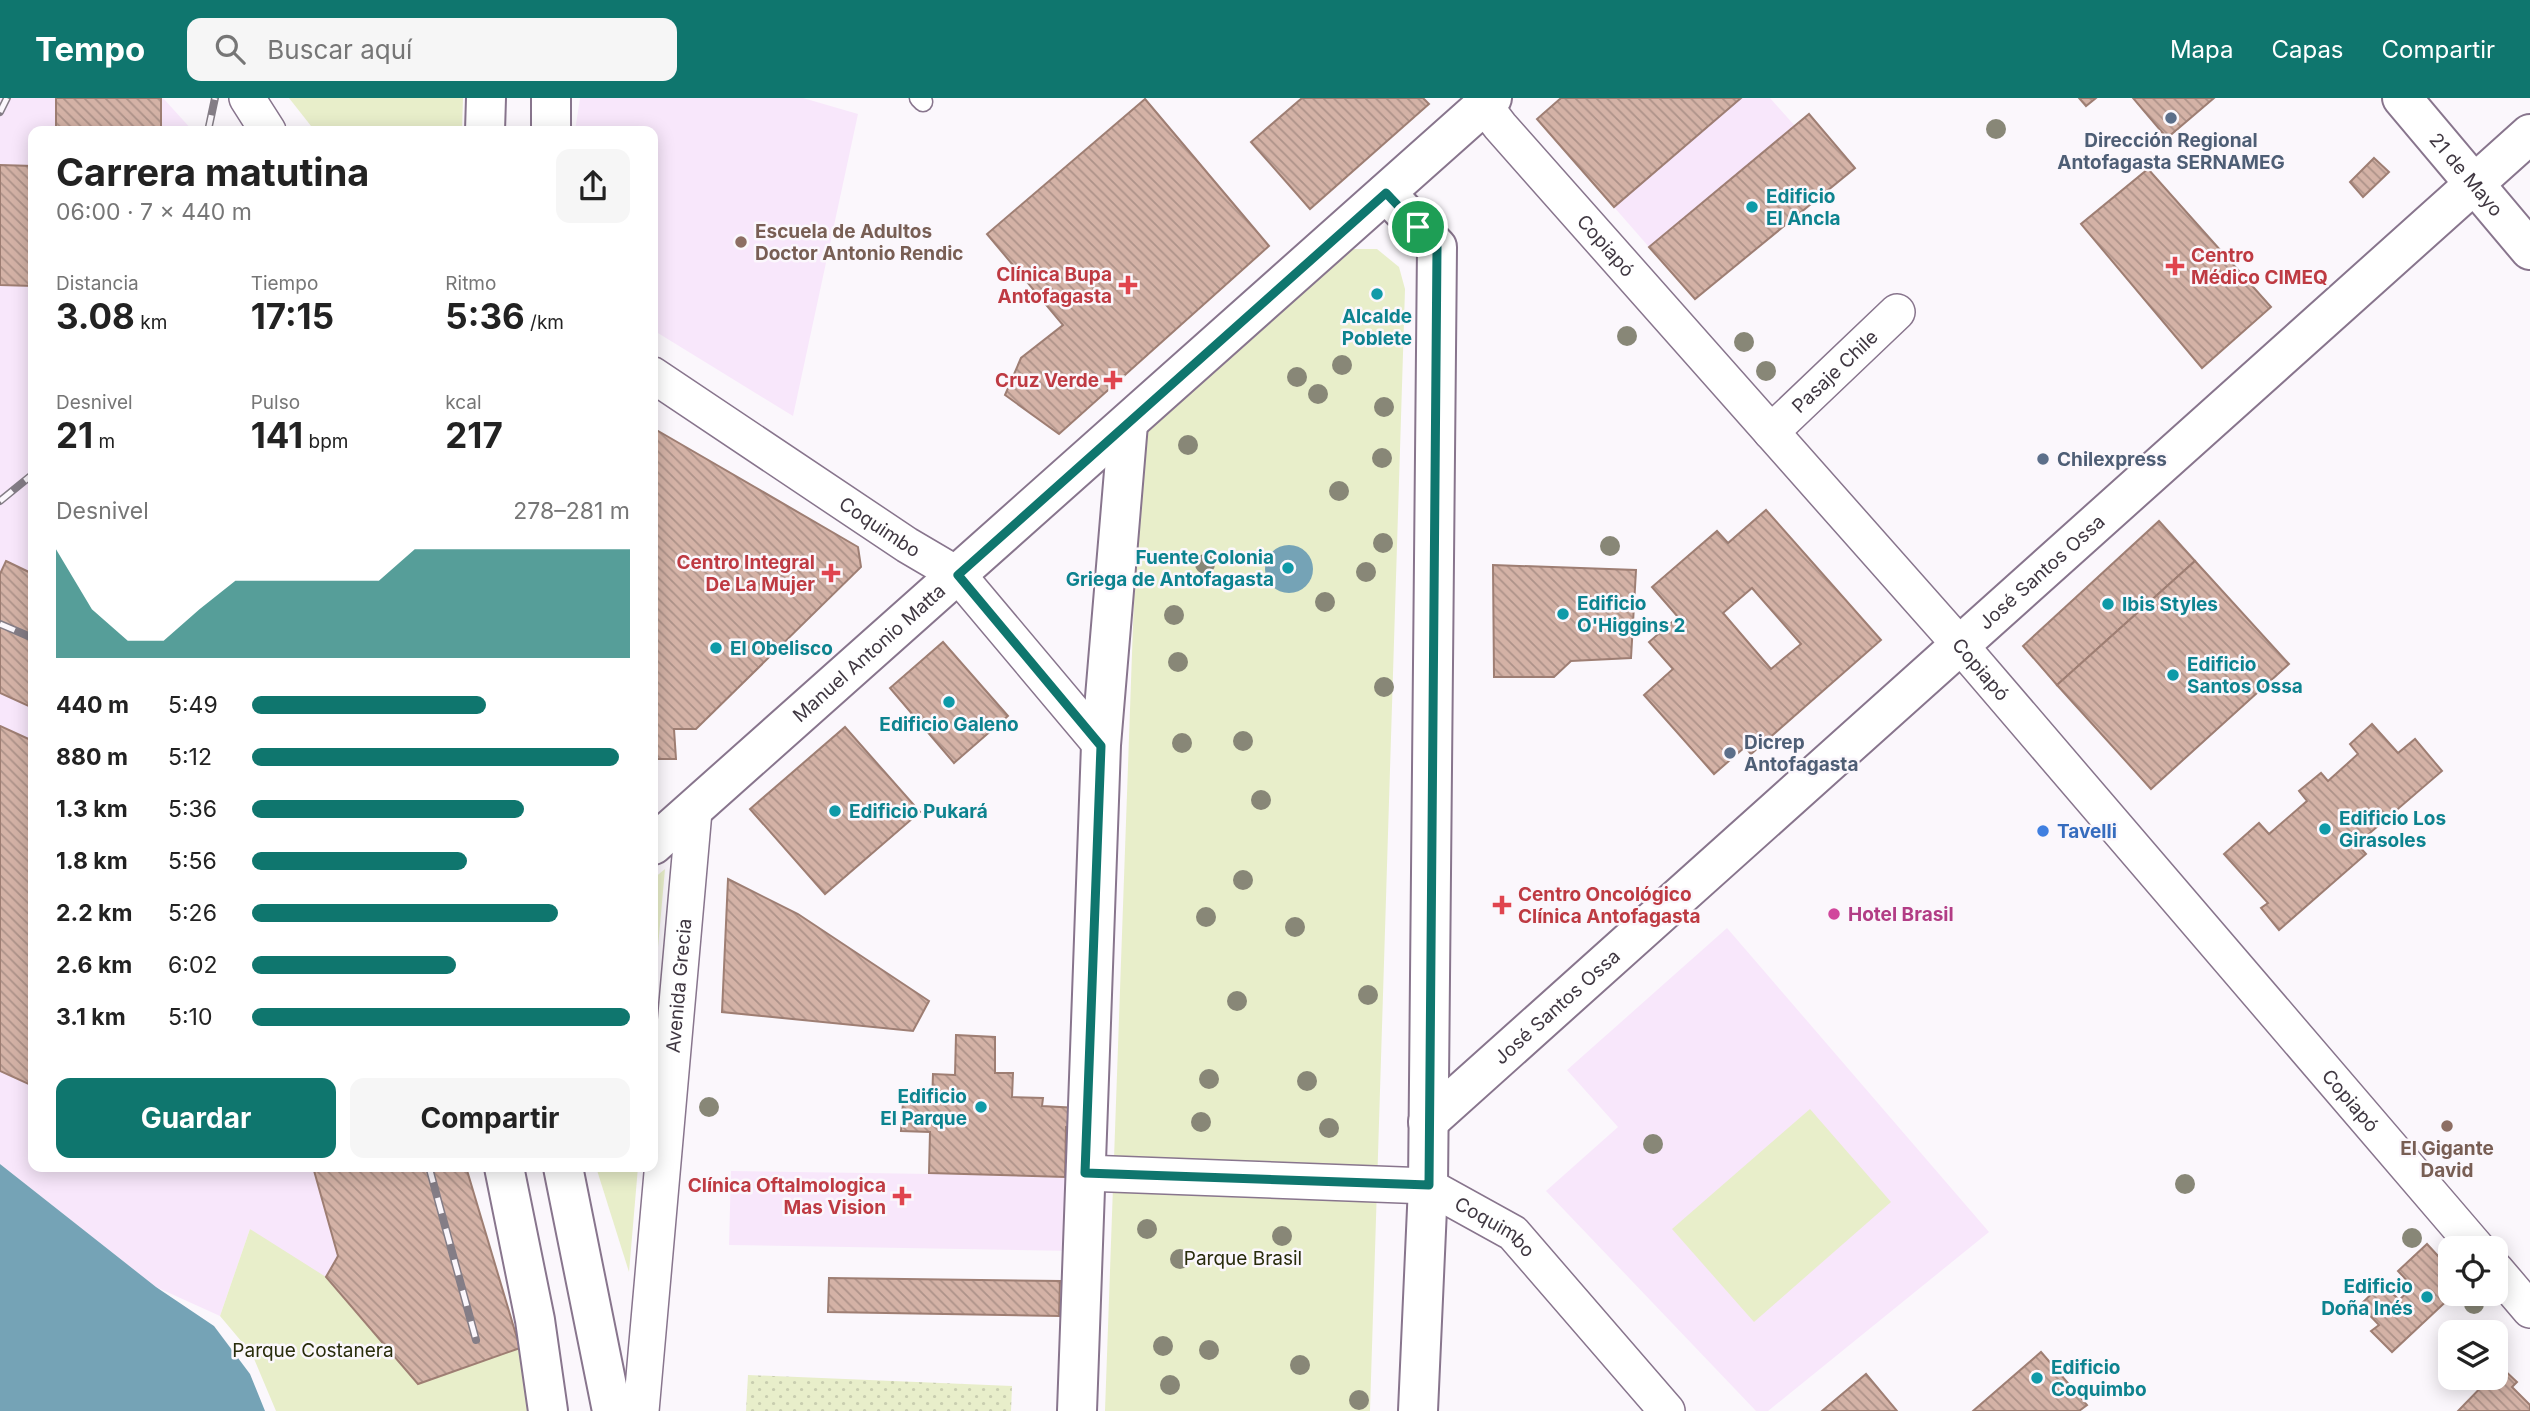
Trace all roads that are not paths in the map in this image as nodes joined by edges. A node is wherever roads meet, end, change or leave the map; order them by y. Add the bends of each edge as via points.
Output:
1 (247, 98) edge
2 (486, 98) edge
3 (551, 98) edge
4 (2402, 98) edge
5 (1485, 100) edge
6 (265, 126) edge
7 (485, 126) edge
8 (551, 126) edge
9 (2530, 134) edge
10 (2474, 184) junction
11 (1386, 193) junction
12 (2530, 250) edge
13 (1897, 312) dead end
14 (658, 378) edge
15 (1128, 424) junction
16 (1771, 432) junction
17 (958, 575) junction
18 (1960, 645) junction
19 (1101, 746) junction
20 (694, 811) junction
21 (658, 841) edge
22 (1429, 1122) junction
23 (505, 1172) edge
24 (564, 1172) edge
25 (1085, 1173) junction
26 (1429, 1185) junction
27 (2467, 1236) edge
28 (2508, 1284) edge
29 (2530, 1310) edge
30 (548, 1411) edge
31 (612, 1411) edge
32 (641, 1411) edge
33 (1077, 1411) edge
34 (1418, 1411) edge
35 (1667, 1411) edge

1 - 6 street
2 - 7 main road
3 - 8 main road
4 - 10 main road, 21 de Mayo
5 - 11 main road, Manuel Antonio Matta
5 - 16 street, Copiapó via 1500,126
9 - 10 main road, José Santos Ossa
10 - 12 main road, 21 de Mayo
10 - 18 main road, José Santos Ossa
11 - 15 main road, Manuel Antonio Matta
11 - 22 main road via 1437,247
13 - 16 street, Pasaje Chile
14 - 17 street, Coquimbo
15 - 17 main road, Manuel Antonio Matta
15 - 19 main road
16 - 18 street, Copiapó
17 - 19 street, Coquimbo
17 - 20 main road, Manuel Antonio Matta
18 - 22 main road, José Santos Ossa
18 - 27 street, Copiapó
19 - 25 main road
20 - 21 main road, Manuel Antonio Matta
20 - 32 street, Avenida Grecia
22 - 26 main road
23 - 30 main road
24 - 31 main road
25 - 26 street, Coquimbo
25 - 33 main road
26 - 34 main road
26 - 35 street, Coquimbo via 1513,1233
28 - 29 street

